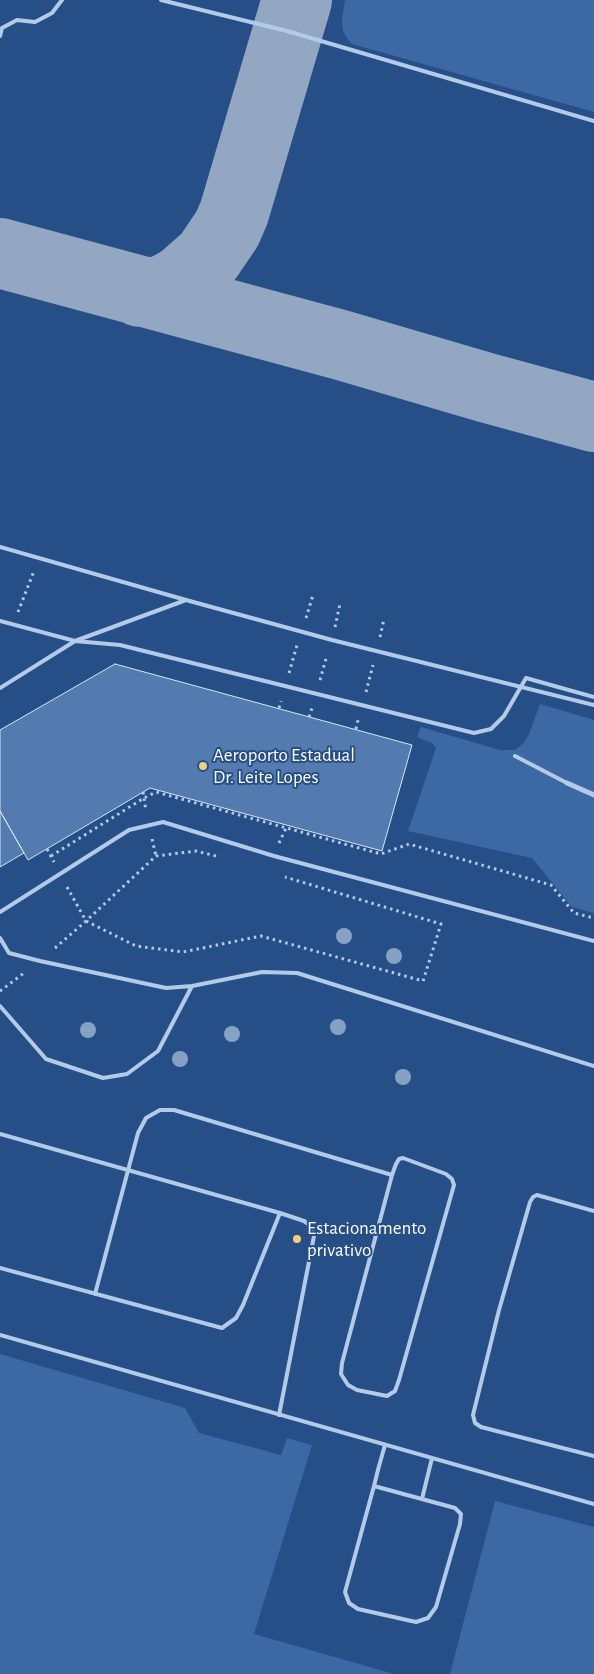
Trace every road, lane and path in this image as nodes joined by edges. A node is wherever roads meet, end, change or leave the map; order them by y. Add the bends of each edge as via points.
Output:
1 (62, 0) edge
2 (161, 0) edge
3 (0, 36) edge
4 (594, 121) edge
5 (0, 547) edge
6 (313, 595) dead end
7 (186, 600) junction
8 (340, 604) dead end
9 (384, 619) dead end
10 (0, 621) edge
11 (301, 632) junction
12 (332, 640) junction
13 (75, 641) junction
14 (377, 651) junction
15 (286, 686) junction
16 (521, 687) junction
17 (0, 688) edge
18 (316, 694) junction
19 (594, 697) edge
20 (594, 704) edge
21 (363, 705) junction
22 (279, 708) dead end
23 (309, 716) dead end
24 (356, 729) dead end
25 (515, 756) dead end
26 (567, 783) joint
27 (594, 795) edge
28 (47, 849) dead end
29 (51, 856) junction
30 (222, 858) dead end
31 (60, 874) junction
32 (276, 874) dead end
33 (0, 912) edge
34 (594, 918) edge
35 (86, 921) junction
36 (0, 938) edge
37 (594, 941) edge
38 (192, 986) junction
39 (0, 1006) edge
40 (594, 1066) edge
41 (0, 1134) edge
42 (128, 1170) junction
43 (392, 1175) junction
44 (594, 1211) edge
45 (280, 1213) junction
46 (0, 1268) edge
47 (95, 1294) junction
48 (0, 1335) edge
49 (279, 1415) junction
50 (385, 1445) junction
51 (594, 1456) edge
52 (432, 1458) junction
53 (374, 1486) junction
54 (422, 1499) junction
55 (594, 1504) edge

1 - 3 lane via 52,13 35,22 17,20 2,28
2 - 4 lane via 287,31
5 - 7 lane
6 - 11 path
7 - 11 lane
7 - 13 lane
8 - 12 path
9 - 14 path
10 - 13 lane
11 - 12 lane
11 - 15 path
12 - 14 lane
12 - 18 path
13 - 15 lane via 120,645
13 - 17 lane
14 - 16 lane
14 - 21 path
15 - 18 lane
15 - 22 path
16 - 19 lane via 526,678
16 - 20 lane
16 - 21 lane via 504,716 491,729 474,733
18 - 21 lane
18 - 23 path
21 - 24 path
25 - 26 lane
26 - 27 street
28 - 29 path
29 - 31 path
29 - 34 path via 156,792 381,854 409,844 551,885 574,913
30 - 35 path via 196,850 156,856
31 - 33 lane
31 - 35 path
31 - 37 lane via 129,830 163,822 274,856
32 - 35 path via 441,924 423,981 261,936 183,952 136,946
36 - 38 lane via 10,953 40,961 166,988
38 - 39 lane via 158,1051 127,1074 103,1078 46,1059
38 - 40 lane via 262,972 297,973
41 - 42 lane
42 - 43 lane via 138,1133 146,1118 160,1110 174,1110
42 - 45 lane
42 - 47 lane
43 - 43 lane via 341,1374 348,1385 357,1390 387,1396 395,1390 399,1380 454,1185 446,1174 403,1158 399,1159
44 - 51 lane via 537,1195 530,1202 473,1415 475,1423 481,1427
45 - 47 lane via 243,1305 236,1318 222,1328
45 - 49 lane via 304,1221 311,1226 314,1236
46 - 47 lane
48 - 49 lane
49 - 50 lane
50 - 52 lane
50 - 53 lane
52 - 54 lane
52 - 55 lane
53 - 54 lane
53 - 54 lane via 345,1592 349,1603 358,1609 416,1622 428,1618 436,1607 461,1514 455,1508

